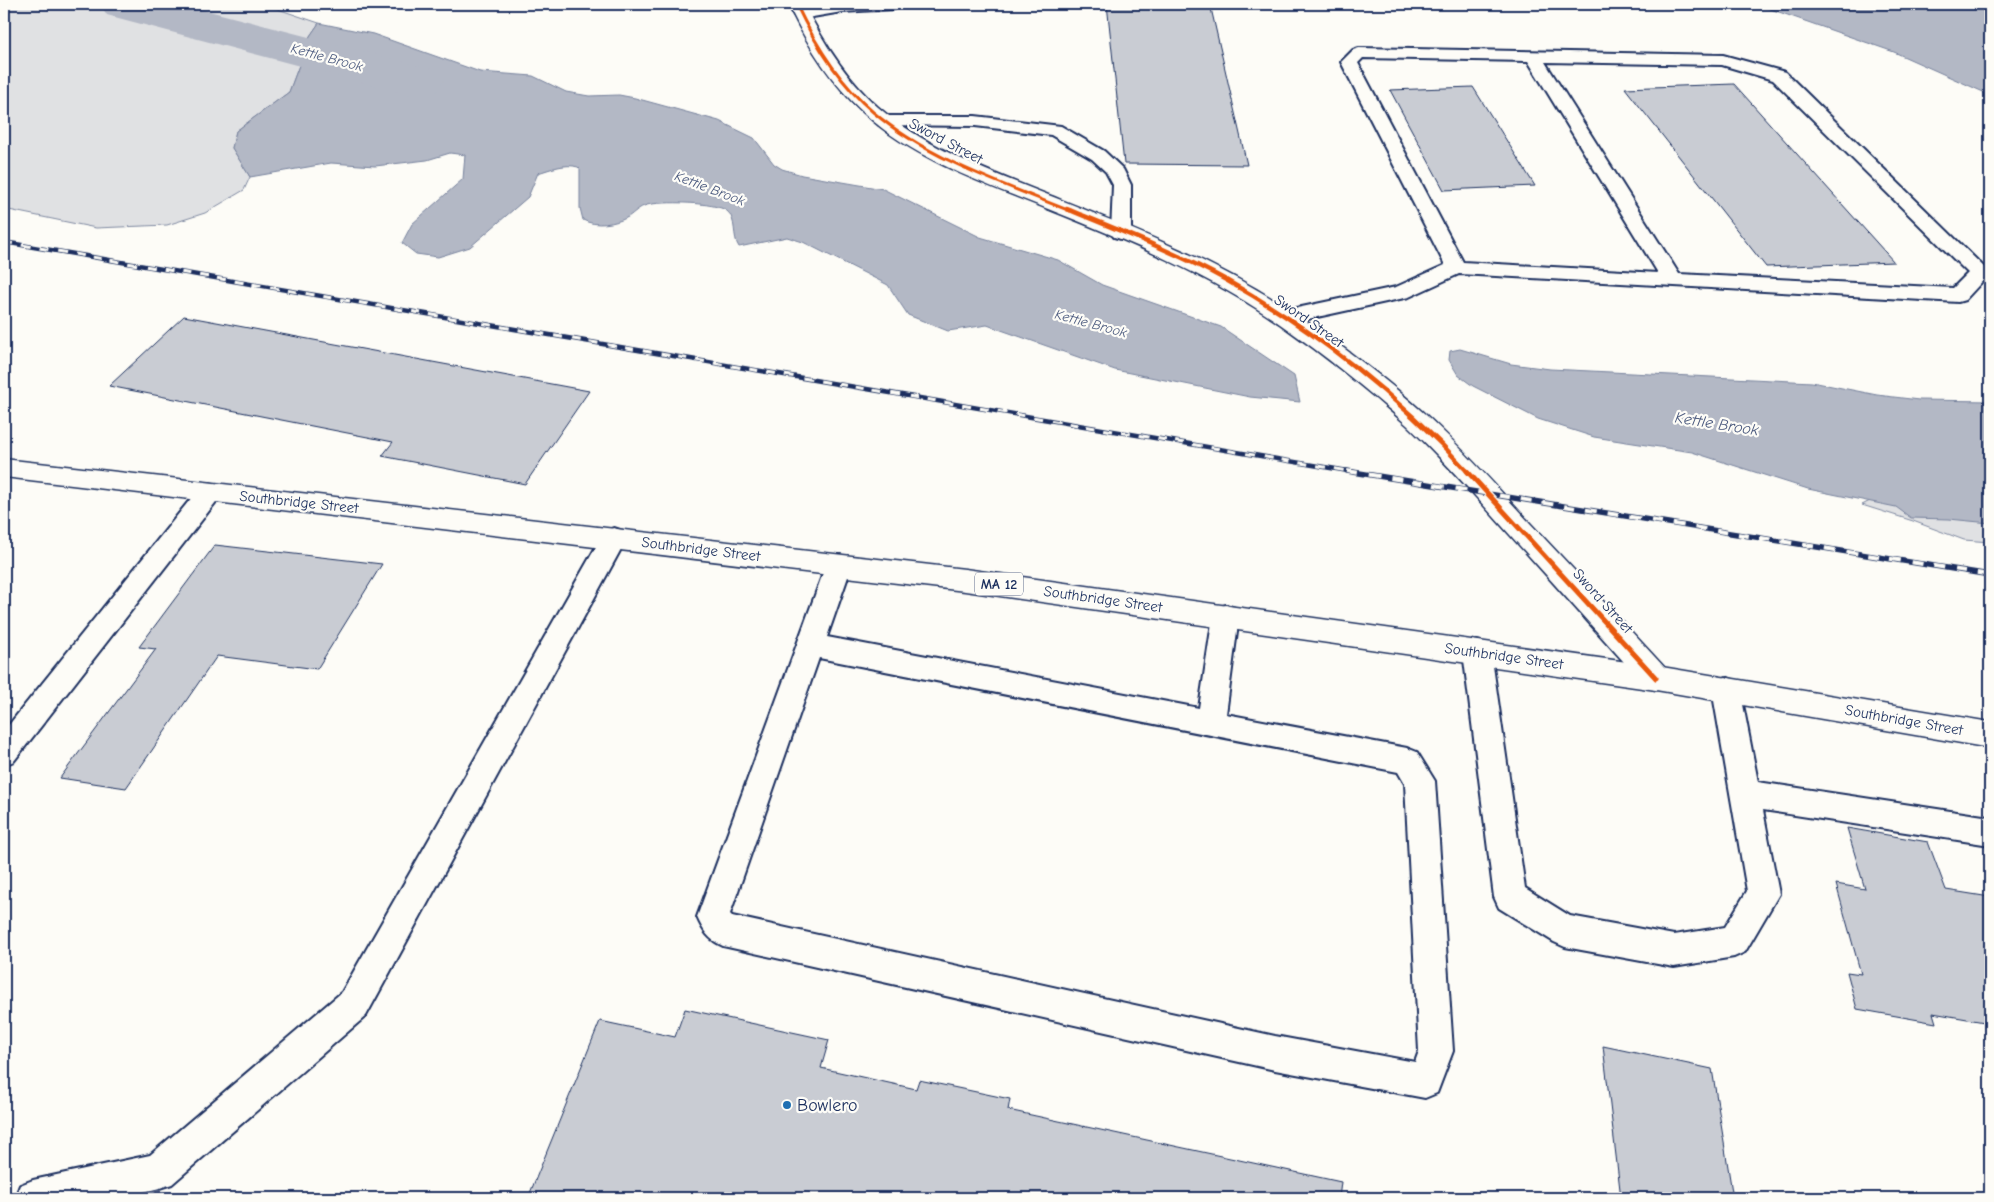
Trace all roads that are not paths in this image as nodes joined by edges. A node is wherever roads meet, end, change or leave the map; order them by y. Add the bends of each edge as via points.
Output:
1 (867, 4) edge
2 (894, 4) edge
3 (798, 9) edge
4 (1534, 56) junction
5 (885, 121) junction
6 (1121, 233) junction
7 (1456, 268) junction
8 (1673, 280) junction
9 (1285, 317) junction
10 (4, 468) edge
11 (210, 492) junction
12 (614, 538) junction
13 (839, 565) junction
14 (1226, 616) junction
15 (810, 645) junction
16 (1477, 652) junction
17 (1656, 678) junction
18 (1726, 689) junction
19 (1211, 723) junction
20 (1990, 735) edge
21 (4, 752) edge
22 (1745, 794) junction
23 (1990, 831) edge
24 (33, 1198) edge

1 - 2 lane
1 - 3 lane
3 - 5 main road, Sword Street via 841,78
4 - 7 lane via 1359,53 1349,62
4 - 8 lane
4 - 8 lane via 1723,60 1779,76 1980,273 1958,296
5 - 6 main road, Sword Street via 962,166
5 - 6 lane via 975,121 1055,130 1098,155 1114,169 1122,185
6 - 9 main road, Sword Street via 1223,280
7 - 8 lane
7 - 9 lane via 1402,292
9 - 17 main road, Sword Street via 1399,405 1446,449
10 - 11 main road, Southbridge Street / MA 12
11 - 12 main road, Southbridge Street / MA 12
11 - 21 lane
12 - 13 main road, Southbridge Street / MA 12
12 - 24 lane via 354,1004 159,1171
13 - 14 main road, Southbridge Street / MA 12
13 - 15 lane
14 - 16 main road, Southbridge Street / MA 12
14 - 19 lane
15 - 19 lane
15 - 19 lane via 713,917 723,930 1275,1053 1425,1081 1436,1052 1420,781 1407,761
16 - 17 main road, Southbridge Street / MA 12
16 - 22 lane via 1510,898 1565,931 1674,951 1734,941 1763,894
17 - 18 main road, Southbridge Street / MA 12
18 - 20 main road, Southbridge Street / MA 12
18 - 22 lane
22 - 23 lane

